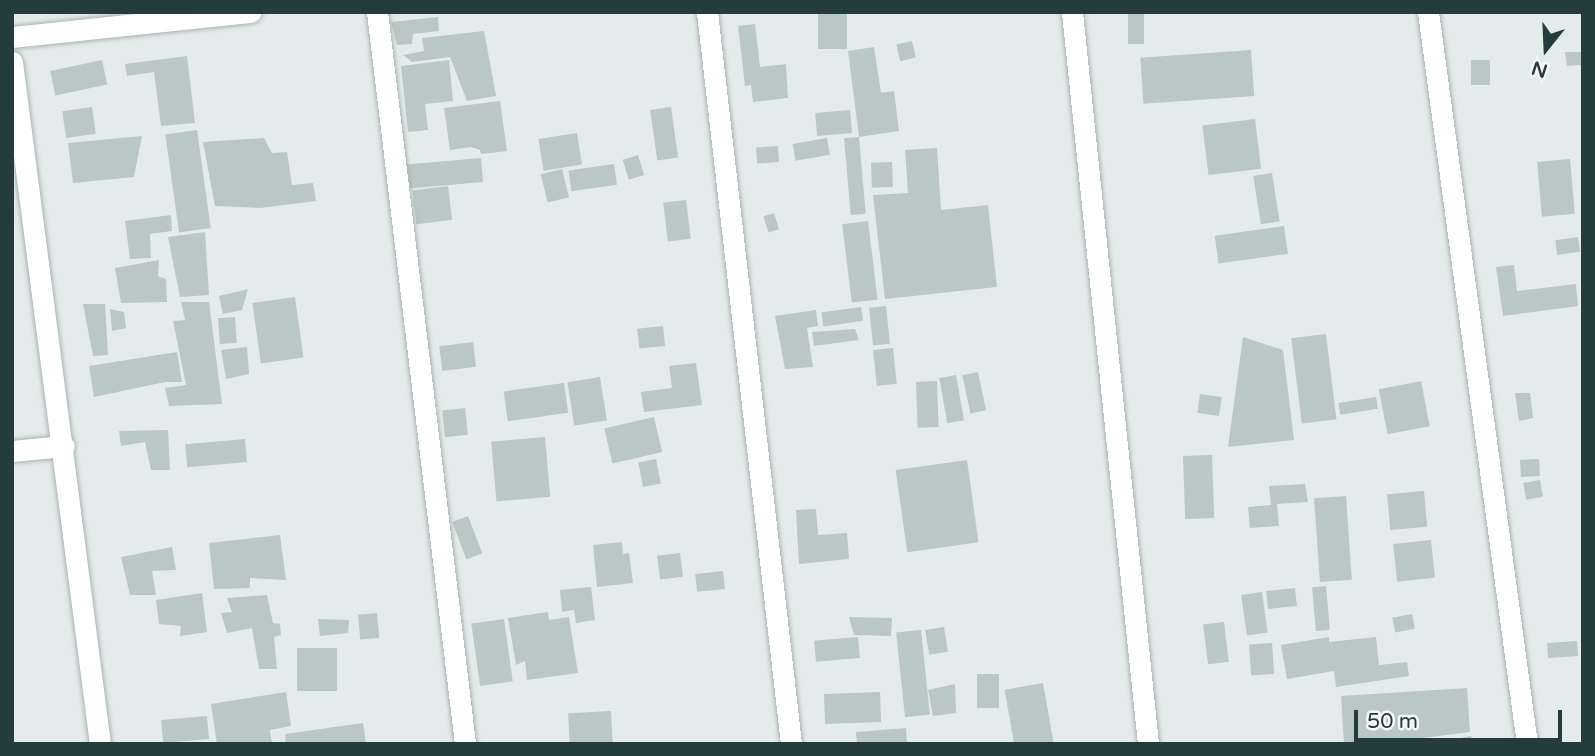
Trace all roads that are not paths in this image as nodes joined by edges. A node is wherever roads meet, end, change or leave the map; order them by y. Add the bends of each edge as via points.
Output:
1 (251, 12) edge
2 (377, 12) edge
3 (707, 12) edge
4 (1072, 12) edge
5 (1427, 12) edge
6 (12, 37) edge
7 (12, 62) edge
8 (19, 182) edge
9 (64, 446) junction
10 (12, 451) edge
11 (100, 744) edge
12 (465, 744) edge
13 (791, 744) edge
14 (1148, 744) edge
15 (1527, 744) edge

1 - 6 street
2 - 12 street
3 - 13 street
4 - 14 street
5 - 15 street
7 - 8 street
8 - 9 street
9 - 10 street
9 - 11 street

